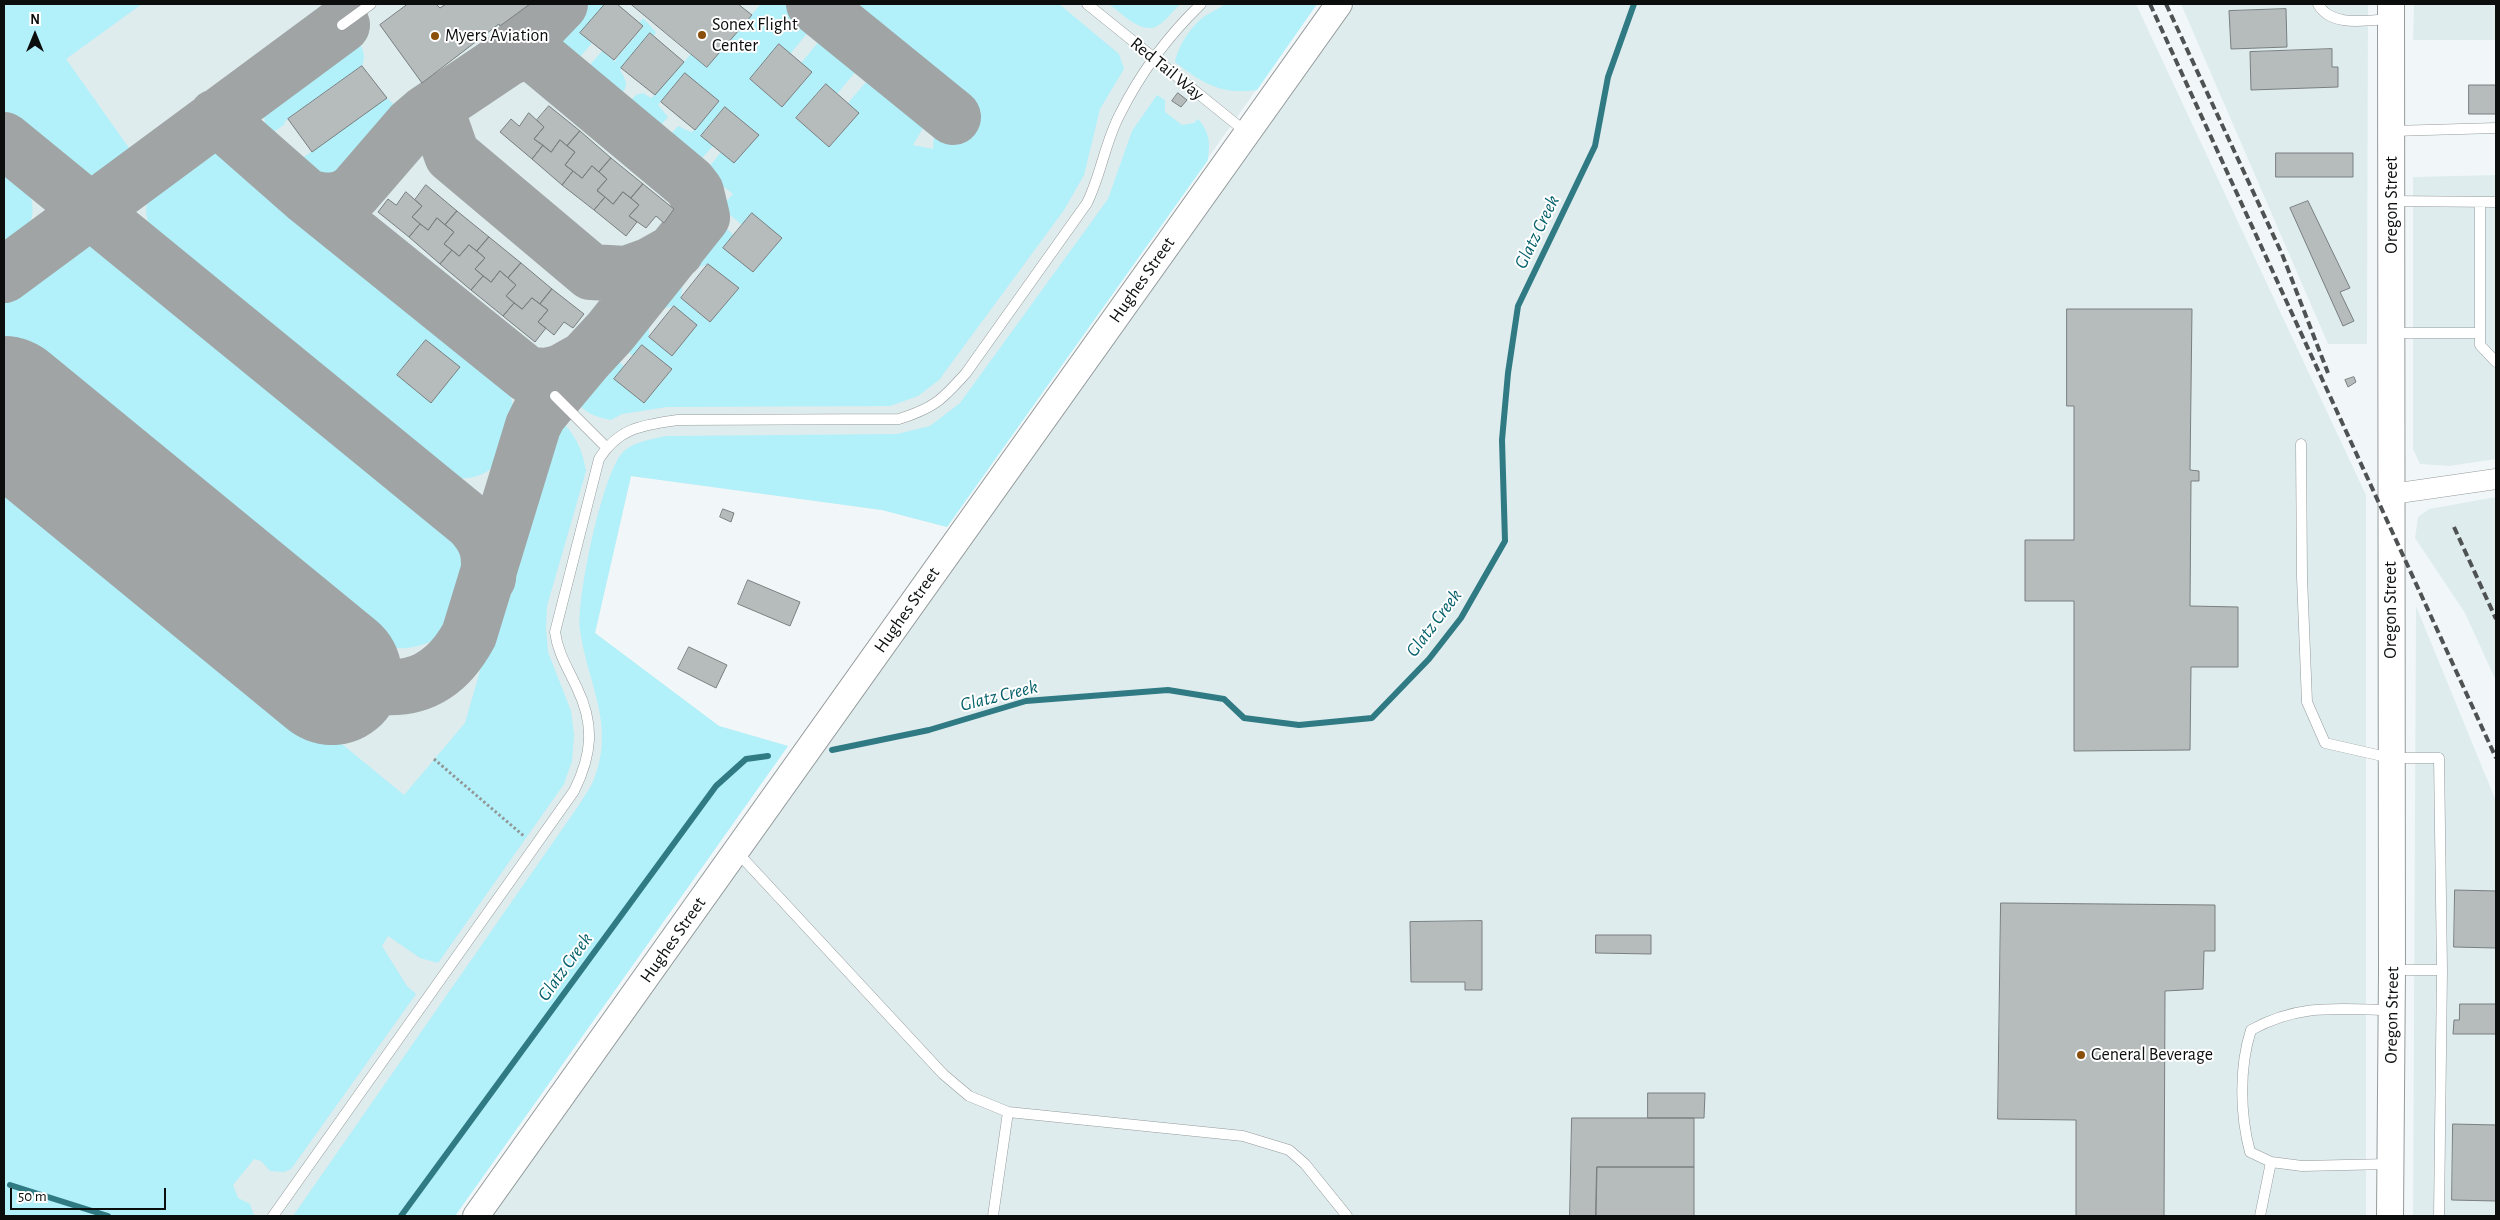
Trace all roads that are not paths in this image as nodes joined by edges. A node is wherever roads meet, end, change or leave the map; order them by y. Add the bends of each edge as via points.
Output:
1 (371, 4) edge
2 (1087, 4) edge
3 (1201, 4) edge
4 (1339, 4) edge
5 (2318, 4) edge
6 (2392, 11) edge
7 (342, 25) dead end
8 (1155, 59) junction
9 (2496, 128) edge
10 (2392, 131) junction
11 (1247, 133) junction
12 (2392, 201) junction
13 (2480, 202) junction
14 (2496, 202) edge
15 (2392, 333) junction
16 (2480, 333) junction
17 (2496, 362) edge
18 (555, 396) dead end
19 (2301, 444) dead end
20 (606, 447) junction
21 (2496, 479) edge
22 (2392, 494) junction
23 (2391, 758) junction
24 (736, 851) junction
25 (2392, 970) junction
26 (2442, 970) junction
27 (2391, 1010) junction
28 (1008, 1112) junction
29 (2271, 1162) junction
30 (2390, 1164) junction
31 (272, 1216) edge
32 (476, 1216) edge
33 (993, 1216) edge
34 (1347, 1216) edge
35 (2260, 1216) edge
36 (2390, 1216) edge
37 (2439, 1216) edge

1 - 7 lane
2 - 8 lane, Red Tail Way
3 - 8 lane via 1178,26
4 - 11 street, Hughes Street
5 - 6 lane via 2322,11 2337,20
6 - 10 street, Oregon Street
8 - 11 lane, Red Tail Way
8 - 20 lane via 1119,115 1098,181 1087,203 972,365 944,398 926,410 899,419 678,420 633,428
9 - 10 lane
10 - 12 street, Oregon Street
11 - 24 street, Hughes Street
12 - 13 lane
12 - 15 street, Oregon Street
13 - 14 lane
13 - 16 lane
15 - 16 lane
15 - 22 street, Oregon Street
16 - 17 lane via 2480,345
18 - 20 lane
19 - 23 lane via 2307,702 2325,743
20 - 31 lane via 600,458 556,632 562,659 585,706 589,748 585,768 574,791
21 - 22 street
22 - 23 street, Oregon Street
23 - 25 street, Oregon Street
23 - 26 lane via 2439,758
24 - 28 lane via 943,1074 969,1096
24 - 32 street, Hughes Street
25 - 26 lane
25 - 27 street, Oregon Street
26 - 37 lane
27 - 29 lane via 2310,1009 2274,1018 2251,1030 2245,1048 2244,1128 2250,1152
27 - 30 street, Oregon Street
28 - 33 lane
28 - 34 lane via 1253,1139 1289,1150 1305,1164
29 - 30 lane via 2302,1166
29 - 35 lane
30 - 36 street, Oregon Street

